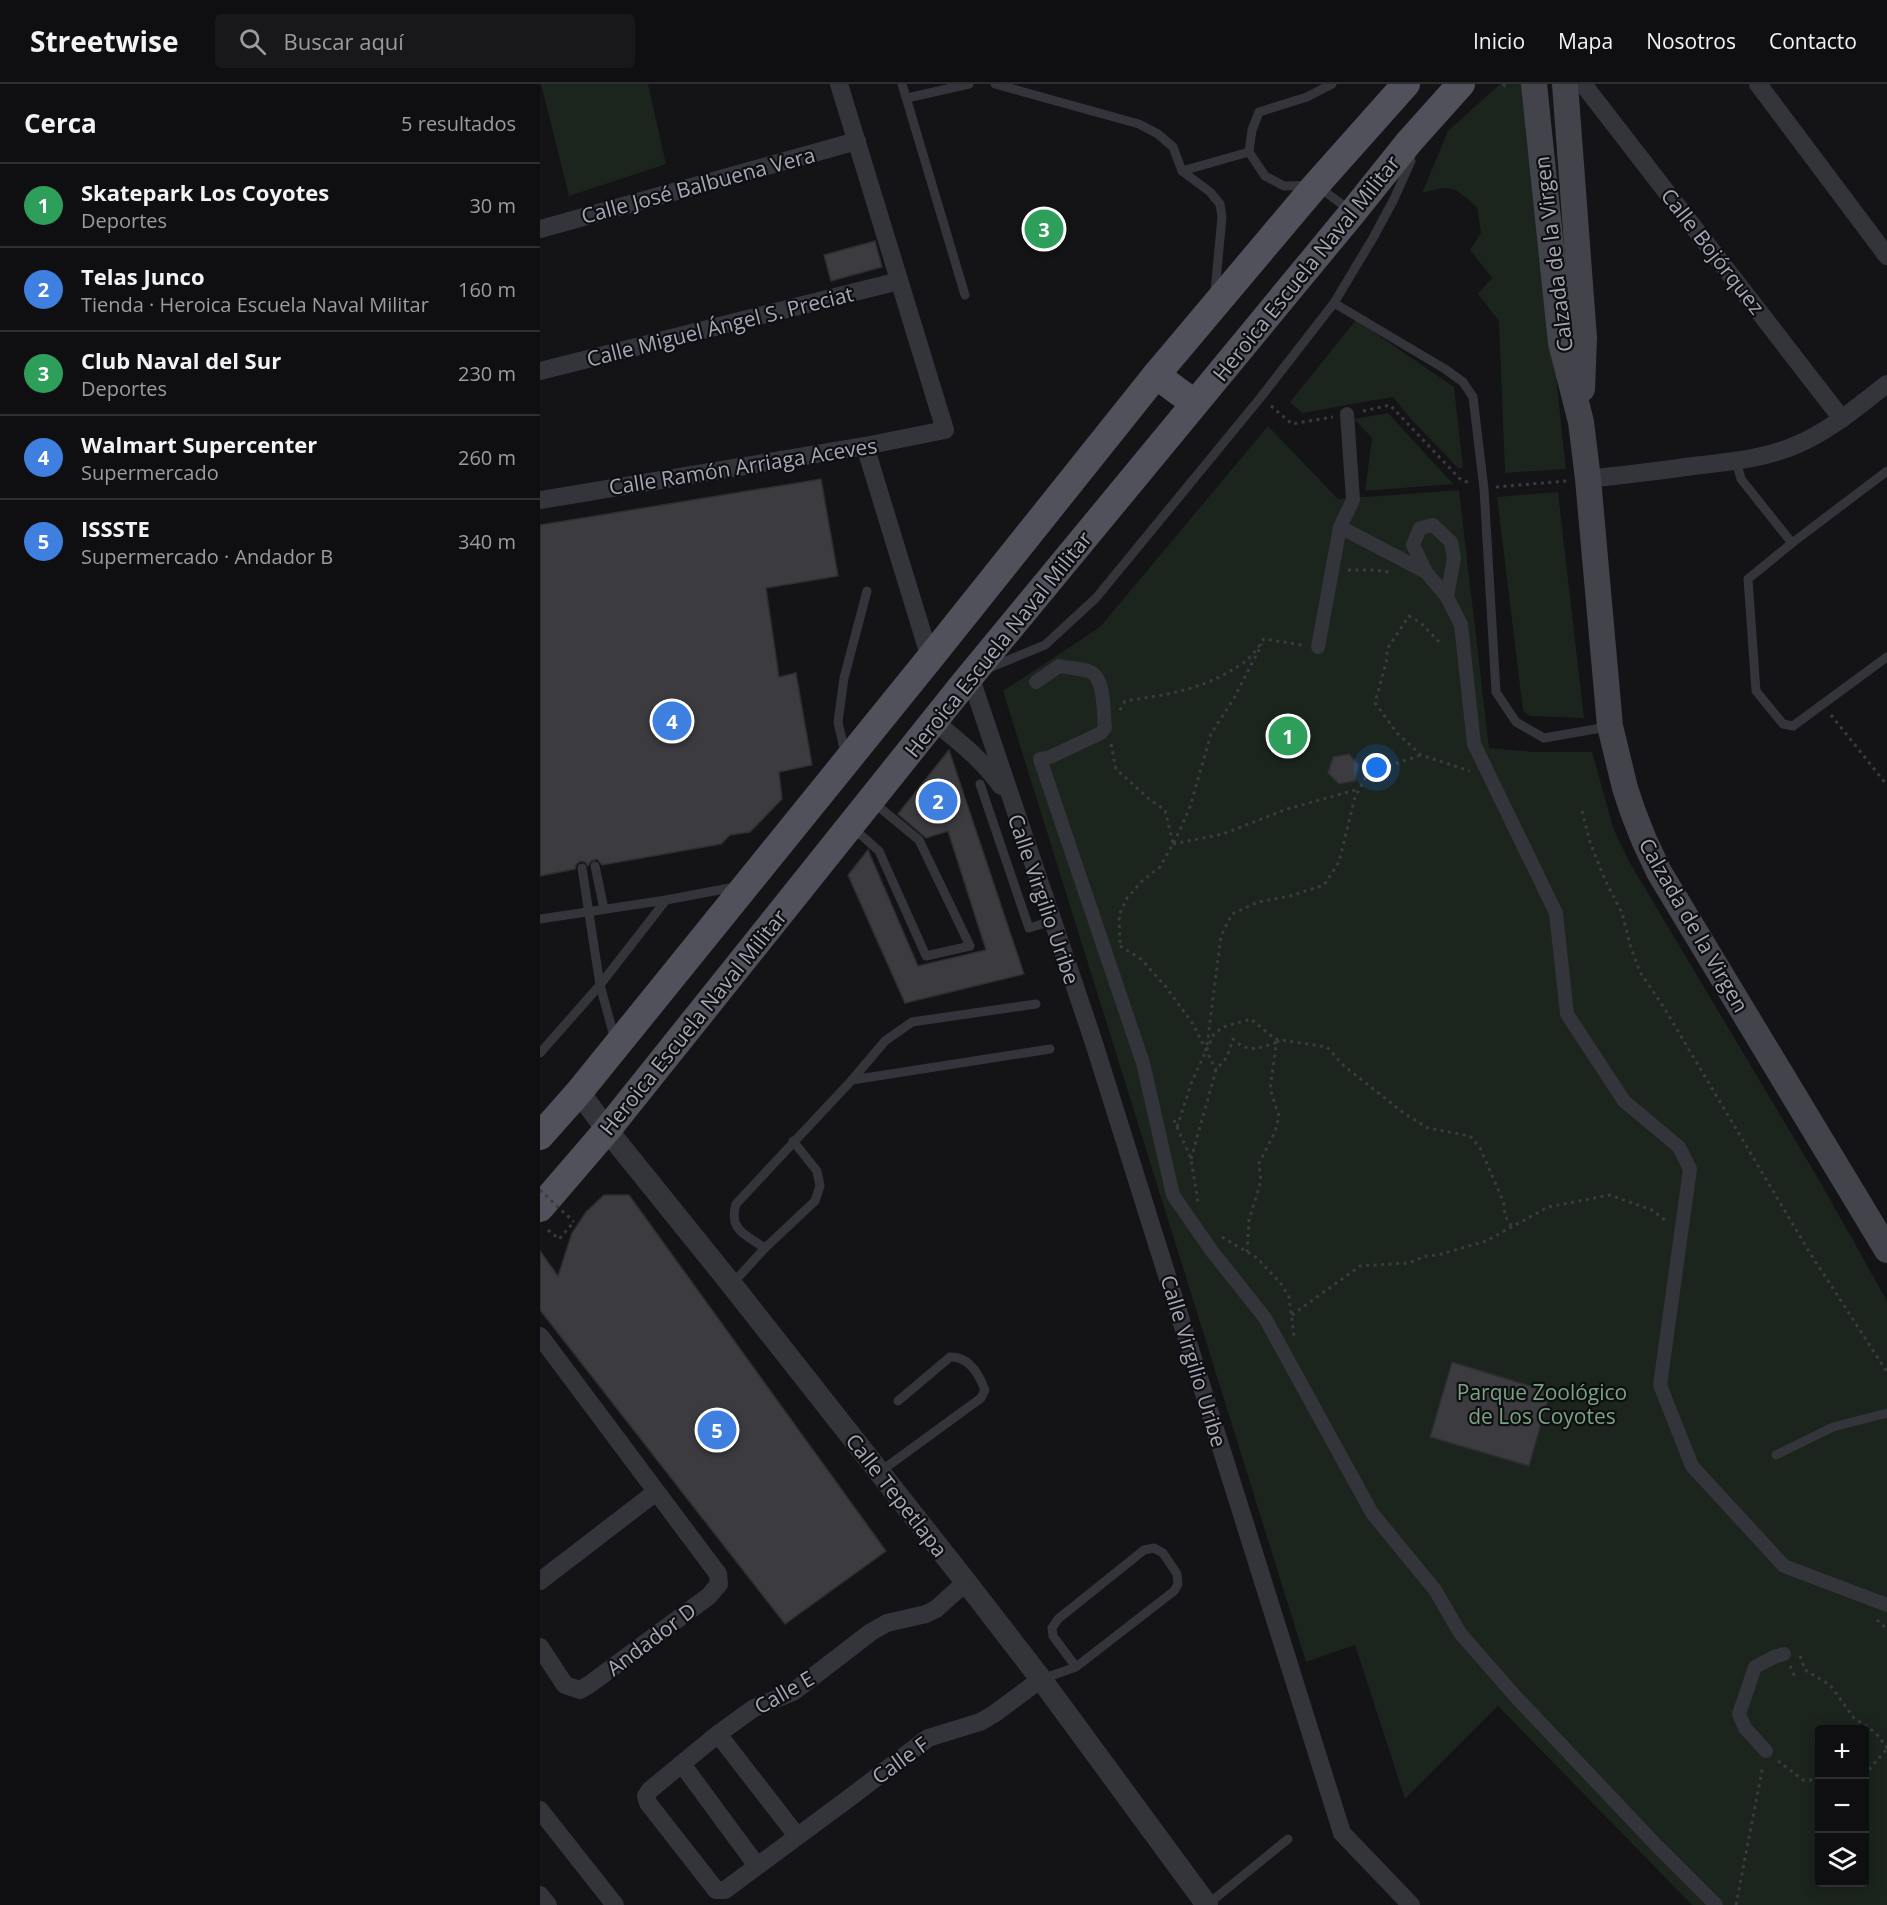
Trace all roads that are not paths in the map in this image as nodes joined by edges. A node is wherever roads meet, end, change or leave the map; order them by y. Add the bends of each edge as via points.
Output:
1 (839, 84) edge
2 (902, 84) edge
3 (969, 84) edge
4 (995, 84) edge
5 (1332, 84) edge
6 (1406, 84) edge
7 (1461, 84) edge
8 (1534, 84) edge
9 (1565, 84) edge
10 (1583, 84) edge
11 (1758, 84) edge
12 (907, 98) junction
13 (857, 141) junction
14 (1408, 142) junction
15 (1249, 152) junction
16 (1182, 171) junction
17 (1316, 185) junction
18 (1353, 212) junction
19 (540, 229) edge
20 (1887, 256) edge
21 (899, 280) junction
22 (965, 295) dead end
23 (1334, 303) junction
24 (1214, 306) junction
25 (540, 371) edge
26 (1156, 375) junction
27 (1887, 384) edge
28 (1194, 404) junction
29 (1347, 414) road end
30 (1842, 419) junction
31 (1581, 422) junction
32 (865, 446) junction
33 (1736, 461) junction
34 (1887, 471) edge
35 (1588, 479) junction
36 (540, 500) edge
37 (1340, 527) junction
38 (1792, 543) junction
39 (1426, 572) junction
40 (867, 591) dead end
41 (1447, 597) junction
42 (1318, 647) road end
43 (1887, 657) edge
44 (930, 658) junction
45 (970, 676) junction
46 (1036, 682) dead end
47 (934, 722) junction
48 (1610, 726) junction
49 (846, 761) junction
50 (980, 784) dead end
51 (1010, 797) junction
52 (870, 801) junction
53 (850, 826) junction
54 (595, 866) dead end
55 (582, 868) dead end
56 (746, 885) junction
57 (666, 900) junction
58 (604, 909) junction
59 (589, 911) junction
60 (540, 919) edge
61 (1052, 921) junction
62 (600, 985) junction
63 (1036, 1004) dead end
64 (616, 1045) junction
65 (1050, 1048) dead end
66 (540, 1053) edge
67 (852, 1080) junction
68 (579, 1092) junction
69 (543, 1130) edge
70 (607, 1130) junction
71 (793, 1141) junction
72 (543, 1218) edge
73 (765, 1248) junction
74 (1887, 1250) edge
75 (732, 1285) junction
76 (540, 1336) edge
77 (898, 1401) dead end
78 (1887, 1413) edge
79 (1776, 1455) dead end
80 (879, 1473) junction
81 (656, 1492) junction
82 (540, 1581) edge
83 (966, 1582) junction
84 (1887, 1605) edge
85 (540, 1647) edge
86 (1784, 1654) road end
87 (1076, 1667) junction
88 (1041, 1679) junction
89 (718, 1734) junction
90 (1766, 1751) road end
91 (682, 1764) junction
92 (648, 1803) joint
93 (540, 1810) edge
94 (797, 1836) junction
95 (1288, 1839) dead end
96 (757, 1866) junction
97 (540, 1895) edge
98 (548, 1905) edge
99 (615, 1905) edge
100 (1207, 1905) edge
101 (1411, 1905) edge
102 (1716, 1905) edge

1 - 13 street
2 - 12 lane
3 - 12 lane
4 - 16 lane via 1139,124 1173,147
5 - 15 lane via 1307,97 1259,112
6 - 17 main road, Heroica Escuela Naval Militar
7 - 14 main road, Heroica Escuela Naval Militar
8 - 31 main road, Calzada de la Virgen via 1561,343
9 - 31 main road, Calzada de la Virgen via 1584,338
10 - 30 street, Calle Bojórquez
11 - 20 street
12 - 22 lane
13 - 19 street, Calle José Balbuena Vera
13 - 21 street
14 - 18 main road, Heroica Escuela Naval Militar
14 - 23 lane via 1411,161 1394,199
15 - 16 lane
15 - 17 lane via 1265,176 1284,186
16 - 24 lane via 1220,204
17 - 18 lane
17 - 24 main road, Heroica Escuela Naval Militar
18 - 28 main road, Heroica Escuela Naval Militar
21 - 25 street, Calle Miguel Ángel S. Preciat
21 - 32 street, Calle Ramón Arriaga Aceves via 945,430
23 - 45 lane via 1096,598 1045,645
23 - 48 lane via 1445,369 1463,382 1473,397 1484,489 1496,692 1516,722 1544,738
24 - 26 main road, Heroica Escuela Naval Militar
26 - 28 main road
26 - 44 main road, Heroica Escuela Naval Militar
27 - 30 street
28 - 45 main road, Heroica Escuela Naval Militar
29 - 37 street via 1353,500
30 - 33 street via 1797,445
31 - 35 main road, Calzada de la Virgen
32 - 36 street, Calle Ramón Arriaga Aceves
32 - 44 street
33 - 35 street
33 - 38 lane via 1741,479
34 - 38 lane
35 - 48 main road, Calzada de la Virgen
37 - 39 street
37 - 42 street
38 - 43 lane via 1748,579 1756,691 1783,724 1793,726
39 - 41 street
39 - 41 street via 1413,545 1420,528 1433,525 1451,542 1455,558
40 - 49 lane via 844,678 838,722
41 - 84 street via 1461,625 1474,744 1556,913 1567,1014 1624,1101 1679,1147 1690,1169 1660,1385 1692,1466 1784,1566
44 - 49 main road, Heroica Escuela Naval Militar
45 - 47 main road, Heroica Escuela Naval Militar
45 - 51 street, Calle Virgilio Uribe
46 - 102 street via 1059,666 1090,671 1097,675 1101,685 1105,728 1101,733 1040,759 1143,1063 1173,1196 1265,1318 1372,1513 1435,1590 1461,1633 1515,1696
47 - 51 street, Calle Virgilio Uribe via 984,764
47 - 52 main road, Heroica Escuela Naval Militar
48 - 74 main road, Calzada de la Virgen via 1633,813 1659,872
49 - 56 main road, Heroica Escuela Naval Militar
50 - 61 lane via 1029,928
51 - 61 street, Calle Virgilio Uribe
52 - 53 main road, Heroica Escuela Naval Militar
52 - 53 lane via 919,840 970,946 926,956 879,851
53 - 70 main road, Heroica Escuela Naval Militar
54 - 58 lane
55 - 59 lane
56 - 57 lane
56 - 64 main road, Heroica Escuela Naval Militar
57 - 58 lane
57 - 62 lane
58 - 59 lane
59 - 60 lane
59 - 62 lane
61 - 101 street, Calle Virgilio Uribe via 1093,1040 1342,1833
62 - 64 lane
62 - 66 lane
63 - 67 lane via 912,1022 885,1041
64 - 68 main road, Heroica Escuela Naval Militar
65 - 67 lane
67 - 71 lane
68 - 69 main road, Heroica Escuela Naval Militar
68 - 70 street, Calle Tepetlapa
70 - 72 main road, Heroica Escuela Naval Militar
70 - 75 street, Calle Tepetlapa
71 - 73 lane via 817,1171 820,1186 815,1201
71 - 73 lane via 735,1204 732,1216 736,1227
73 - 75 lane
75 - 80 street, Calle Tepetlapa
76 - 81 street
77 - 80 lane via 950,1357 967,1361 985,1390 981,1398
78 - 79 lane via 1833,1427
80 - 83 street, Calle Tepetlapa
81 - 82 street
81 - 85 street, Andador D via 718,1574 719,1584 709,1596 580,1690 565,1685
83 - 88 street, Calle Tepetlapa
83 - 89 street, Calle E via 936,1609 887,1623 871,1632 793,1692 754,1708
86 - 90 street via 1755,1667 1739,1714 1744,1728
87 - 87 lane via 1053,1636 1052,1628 1058,1619 1144,1550 1154,1548 1163,1553 1177,1574 1174,1591
87 - 88 lane
88 - 94 street, Calle F via 980,1722 928,1738
88 - 100 street, Calle Tepetlapa
89 - 91 street, Calle E
89 - 94 street
91 - 92 street, Calle E via 650,1790 646,1796
91 - 96 street
92 - 96 street, Calle F via 716,1890 725,1890
93 - 99 street
94 - 96 street, Calle F
95 - 100 lane
97 - 98 street

